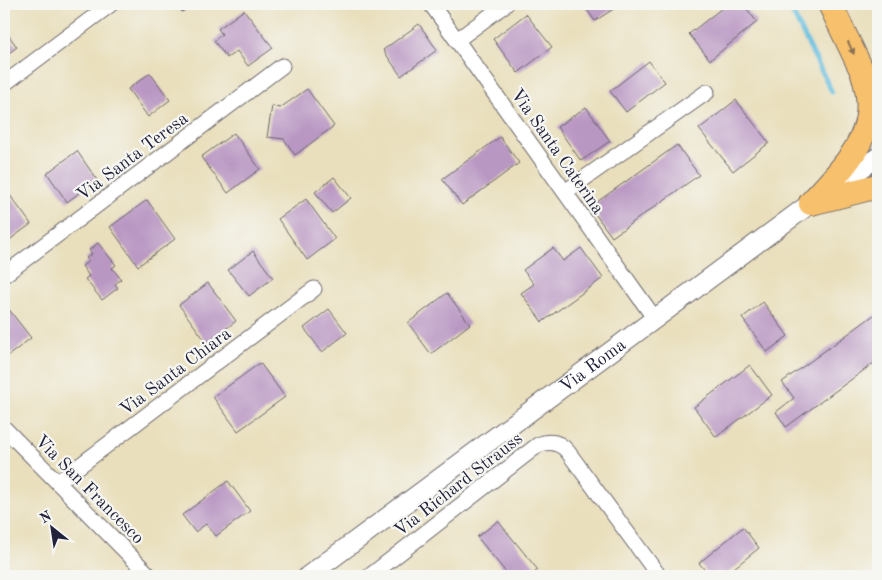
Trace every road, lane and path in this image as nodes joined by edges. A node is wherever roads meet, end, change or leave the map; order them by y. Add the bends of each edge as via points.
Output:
1 (111, 4) edge
2 (431, 4) edge
3 (506, 4) edge
4 (830, 4) edge
5 (457, 40) junction
6 (282, 66) dead end
7 (871, 81) edge
8 (4, 84) edge
9 (707, 92) dead end
10 (878, 156) edge
11 (878, 186) edge
12 (565, 192) junction
13 (812, 203) junction
14 (4, 275) edge
15 (314, 289) dead end
16 (655, 319) junction
17 (4, 428) edge
18 (58, 482) junction
19 (150, 576) edge
20 (308, 576) edge
21 (370, 576) edge
22 (660, 576) edge

1 - 8 street
2 - 5 street, Via Santa Caterina
3 - 5 street
4 -> 7 main road
5 - 12 street, Via Santa Caterina
6 - 14 street, Via Santa Teresa
7 - 13 main road via 861,140 851,158
9 - 12 street
10 - 13 street, Via Roma
11 - 13 main road
12 - 16 street, Via Santa Caterina
13 - 16 street, Via Roma
15 - 18 street, Via Santa Chiara
16 - 20 street, Via Roma
17 - 18 street, Via San Francesco
18 - 19 street, Via San Francesco
21 - 22 street, Via Richard Strauss via 535,448 553,442 568,452

